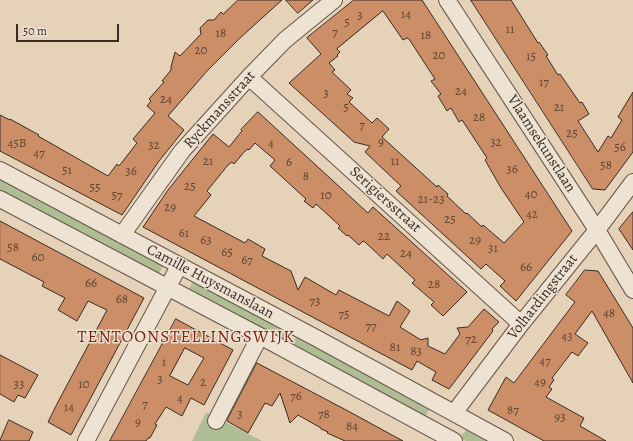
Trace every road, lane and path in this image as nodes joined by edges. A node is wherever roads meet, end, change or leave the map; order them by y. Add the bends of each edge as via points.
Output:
1 (334, 0) edge
2 (447, 0) edge
3 (249, 77) junction
4 (0, 170) edge
5 (633, 182) edge
6 (0, 199) edge
7 (597, 230) junction
8 (122, 235) junction
9 (179, 266) junction
10 (168, 287) junction
11 (633, 290) edge
12 (521, 324) junction
13 (260, 336) junction
14 (454, 413) junction
15 (216, 421) dead end
16 (444, 438) edge
17 (86, 441) edge
18 (505, 441) edge

1 - 3 street, Ryckmansstraat via 285,40
2 - 7 street, Vlaamsekunstlaan
3 - 8 street, Ryckmansstraat via 182,151
3 - 12 street, Serigiersstraat
4 - 8 street, Camille Huysmanslaan
5 - 7 street, Volhardingstraat
6 - 10 street, Camille Huysmanslaan
7 - 11 street, Vlaamsekunstlaan
7 - 12 street, Volhardingstraat
8 - 9 street, Camille Huysmanslaan
9 - 10 street
9 - 14 street, Camille Huysmanslaan
10 - 13 street, Camille Huysmanslaan
10 - 17 street
12 - 14 street, Volhardingstraat
13 - 15 street
13 - 16 street, Camille Huysmanslaan
14 - 18 street, Camille Huysmanslaan

